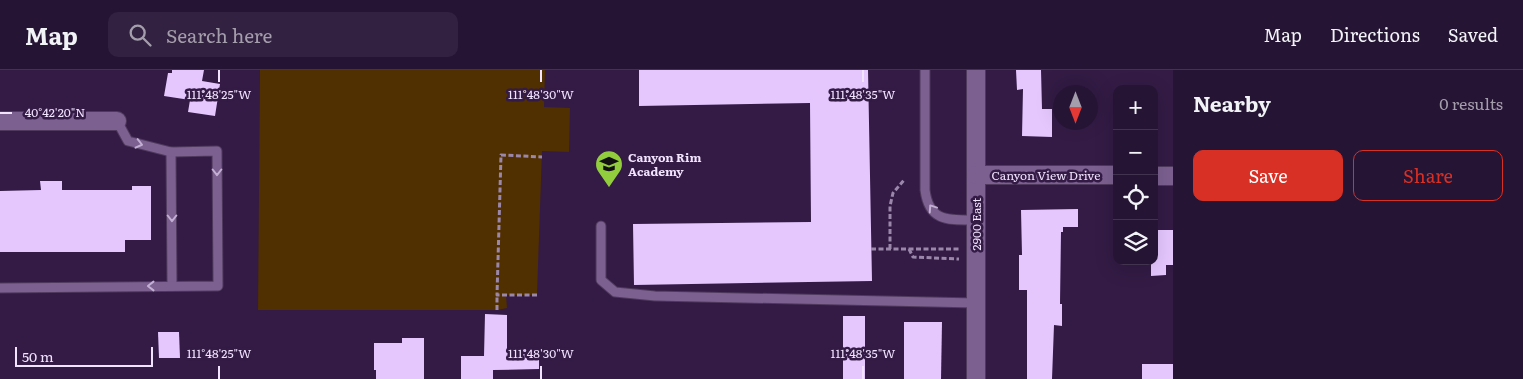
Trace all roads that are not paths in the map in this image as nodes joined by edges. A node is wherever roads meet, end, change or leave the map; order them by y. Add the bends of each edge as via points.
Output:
1 (925, 70) edge
2 (976, 70) edge
3 (0, 121) edge
4 (117, 121) joint
5 (172, 152) junction
6 (976, 175) junction
7 (1113, 176) edge
8 (1158, 176) edge
9 (1173, 176) edge
10 (976, 220) junction
11 (601, 226) dead end
12 (172, 286) junction
13 (0, 288) edge
14 (976, 303) junction
15 (976, 379) edge

10 -> 1 lane via 939,217 929,207 925,190
2 - 6 street, 2900 East
3 - 4 street
4 -> 5 lane via 128,141
5 -> 12 lane
5 -> 12 lane via 217,151 218,276 218,286
6 - 7 street, Canyon View Drive
6 - 10 street, 2900 East
8 - 9 street
10 - 14 street, 2900 East
11 - 14 lane via 601,280 615,292 778,300
12 -> 13 lane
14 - 15 street, 2900 East

